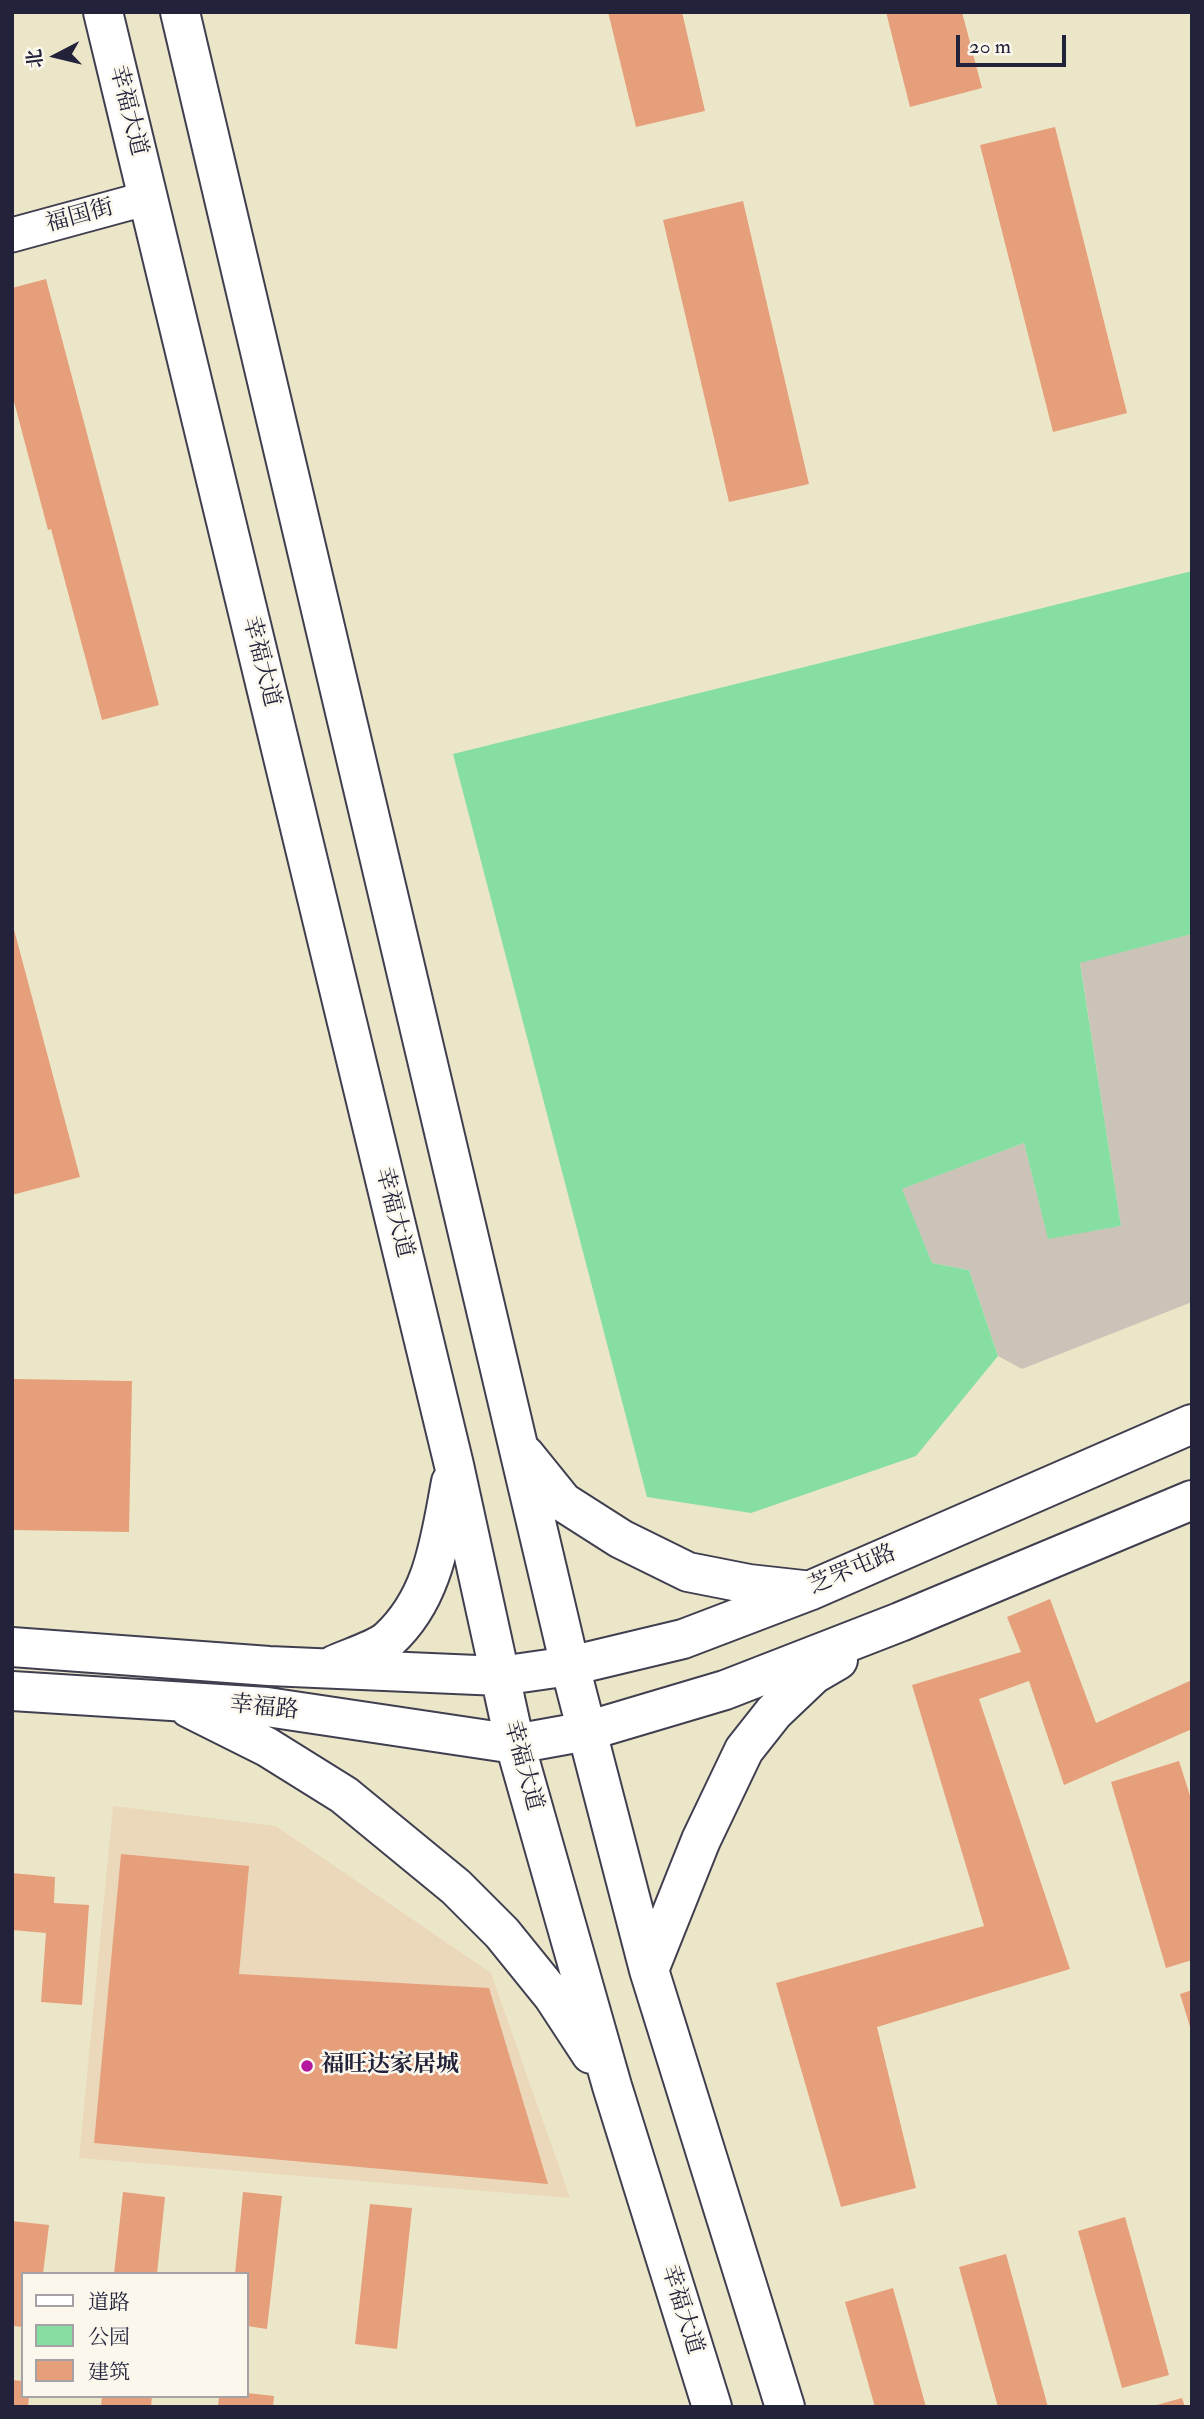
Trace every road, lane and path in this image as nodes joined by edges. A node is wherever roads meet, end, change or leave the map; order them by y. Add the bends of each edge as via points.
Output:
1 (103, 12) edge
2 (180, 12) edge
3 (148, 198) junction
4 (12, 235) edge
5 (1192, 1424) edge
6 (518, 1447) junction
7 (454, 1465) junction
8 (1192, 1500) edge
9 (809, 1591) junction
10 (900, 1622) junction
11 (12, 1647) edge
12 (570, 1666) junction
13 (328, 1667) junction
14 (500, 1676) junction
15 (12, 1691) edge
16 (175, 1701) junction
17 (587, 1731) junction
18 (515, 1744) junction
19 (649, 1970) junction
20 (612, 2086) junction
21 (712, 2407) edge
22 (785, 2407) edge

1 - 3 main road, 幸福大道
2 - 6 main road
3 - 4 street, 福国街
3 - 7 main road, 幸福大道
5 - 9 main road, 芝罘屯路
6 - 9 main road via 563,1502 621,1539 688,1572
6 - 12 main road
7 - 13 main road via 437,1556 418,1605 386,1642
7 - 14 main road, 幸福大道
8 - 10 main road
9 - 12 main road, 芝罘屯路 via 683,1639
10 - 17 main road via 725,1690
10 - 19 main road via 814,1674 774,1712 744,1750 701,1840
11 - 13 main road, 幸福路
12 - 14 main road, 芝罘屯路
12 - 17 main road
13 - 14 main road, 幸福路
14 - 18 main road, 幸福大道
15 - 16 main road, 幸福路
16 - 18 main road, 幸福路 via 267,1707
16 - 20 main road via 267,1747 344,1795 456,1887 502,1933 553,1996
17 - 18 main road
17 - 19 main road
18 - 20 main road, 幸福大道
19 - 22 main road
20 - 21 main road, 幸福大道

